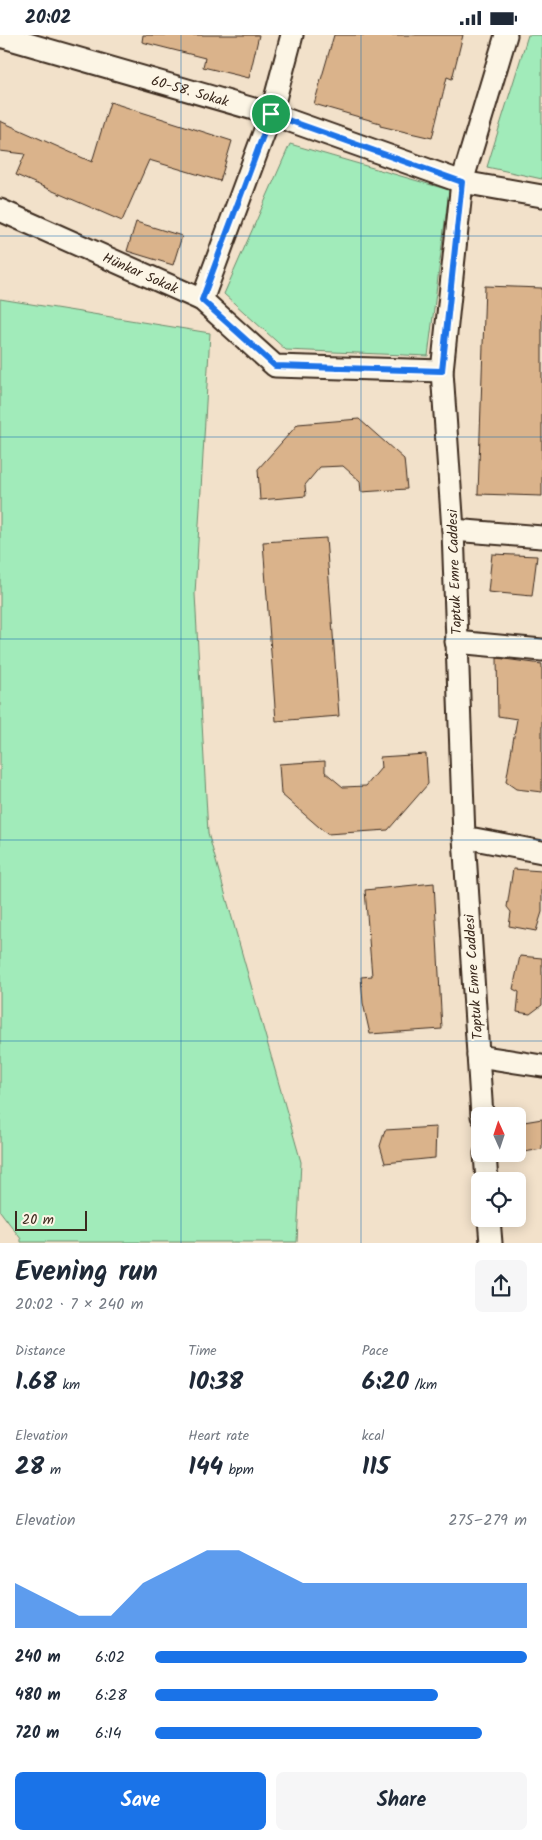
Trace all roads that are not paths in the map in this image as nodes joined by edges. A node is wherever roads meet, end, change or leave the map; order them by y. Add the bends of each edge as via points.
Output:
1 (292, 35) edge
2 (506, 35) edge
3 (0, 36) edge
4 (271, 114) junction
5 (462, 182) junction
6 (542, 196) edge
7 (0, 210) edge
8 (202, 300) junction
9 (442, 371) junction
10 (453, 530) junction
11 (542, 537) edge
12 (456, 642) junction
13 (542, 650) edge
14 (464, 837) junction
15 (542, 852) edge
16 (478, 1055) junction
17 (542, 1066) edge
18 (481, 1107) edge
19 (490, 1227) edge
20 (491, 1243) edge

1 - 4 street
2 - 5 street, Taptuk Emre Caddesi
3 - 4 street, 60-58. Sokak
4 - 5 street, 60-58. Sokak
4 - 8 street
5 - 6 street, 60-58. Sokak
5 - 9 street, Taptuk Emre Caddesi
7 - 8 street, Hünkar Sokak
8 - 9 street, Hünkar Sokak via 275,366
9 - 10 street, Taptuk Emre Caddesi
10 - 11 street
10 - 12 street, Taptuk Emre Caddesi
12 - 13 street
12 - 14 street, Taptuk Emre Caddesi
14 - 15 street
14 - 16 street, Taptuk Emre Caddesi
16 - 17 street
16 - 18 street, Taptuk Emre Caddesi
19 - 20 street

